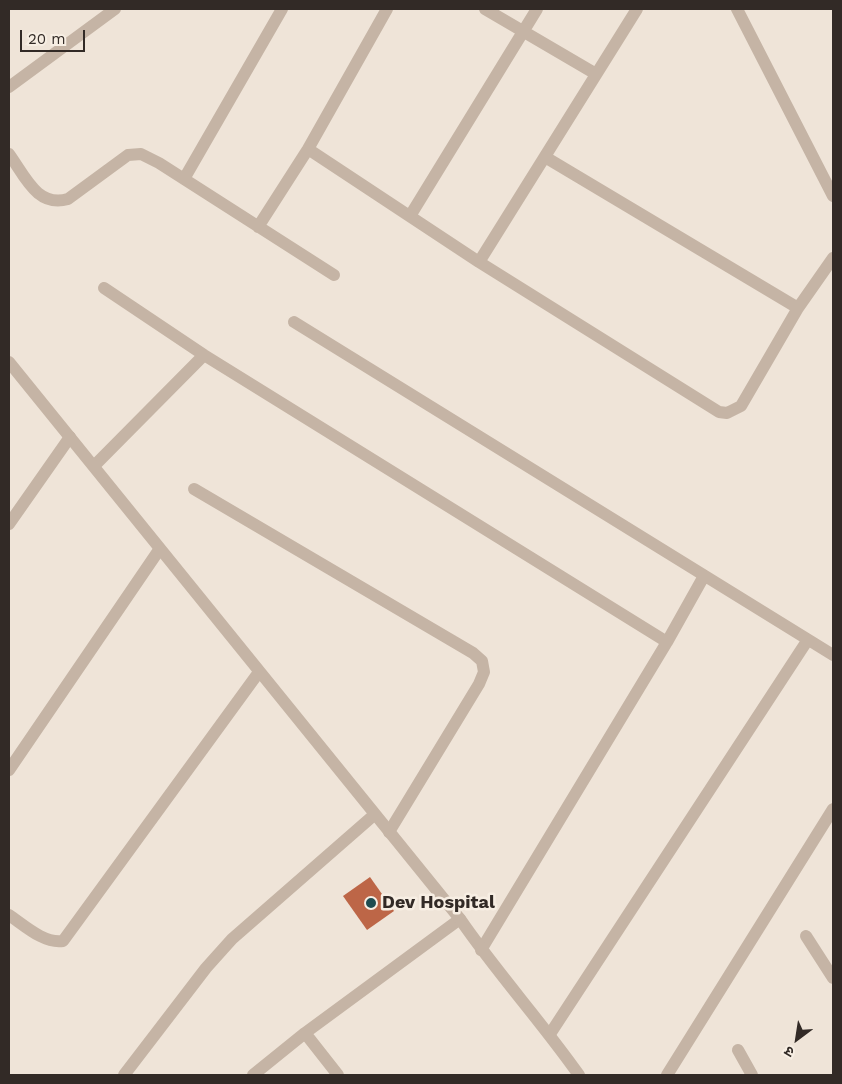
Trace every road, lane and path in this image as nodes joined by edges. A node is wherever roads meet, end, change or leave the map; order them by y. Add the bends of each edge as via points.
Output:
1 (115, 9) edge
2 (282, 9) edge
3 (387, 9) edge
4 (485, 9) edge
5 (537, 9) edge
6 (637, 9) edge
7 (737, 9) edge
8 (523, 32) junction
9 (596, 74) junction
10 (9, 87) edge
11 (308, 149) junction
12 (9, 154) edge
13 (544, 157) junction
14 (184, 179) junction
15 (833, 196) edge
16 (410, 216) junction
17 (258, 226) junction
18 (833, 258) edge
19 (479, 262) junction
20 (334, 275) dead end
21 (104, 288) dead end
22 (798, 308) junction
23 (294, 322) dead end
24 (204, 355) junction
25 (9, 362) edge
26 (70, 437) junction
27 (94, 466) junction
28 (194, 489) dead end
29 (9, 524) edge
30 (159, 550) junction
31 (704, 576) junction
32 (807, 641) junction
33 (667, 642) junction
34 (833, 655) edge
35 (259, 672) junction
36 (9, 770) edge
37 (833, 811) edge
38 (374, 815) junction
39 (389, 832) junction
40 (9, 915) edge
41 (460, 919) junction
42 (806, 936) dead end
43 (481, 950) junction
44 (833, 978) edge
45 (305, 1033) junction
46 (550, 1034) junction
47 (738, 1050) dead end
48 (124, 1075) edge
49 (253, 1075) edge
50 (338, 1075) edge
51 (578, 1075) edge
52 (667, 1075) edge
53 (752, 1075) edge

1 - 10 street
2 - 14 street
3 - 11 street
4 - 8 street
5 - 8 street
6 - 9 street
7 - 15 street
8 - 9 street
8 - 16 street
9 - 13 street
11 - 16 street
11 - 17 street
12 - 14 street via 38,194 57,202 68,199 128,155 141,154
13 - 19 street
13 - 22 street
14 - 17 street
16 - 19 street
17 - 20 street
18 - 22 street
19 - 22 street via 719,412 727,413 741,406
21 - 24 street
23 - 31 street
24 - 27 street
24 - 33 street
25 - 26 street
26 - 27 street
26 - 29 street
27 - 30 street
28 - 39 street via 482,661 484,672 479,684
30 - 35 street
30 - 36 street
31 - 32 street
31 - 33 street
32 - 34 street
32 - 46 street
33 - 43 street
35 - 38 street
35 - 40 street via 63,941 47,939
37 - 52 street
38 - 39 street
38 - 48 street via 232,940 206,968
39 - 41 street
41 - 43 street
41 - 45 street
42 - 44 street
43 - 46 street
45 - 49 street
45 - 50 street
46 - 51 street
47 - 53 street

